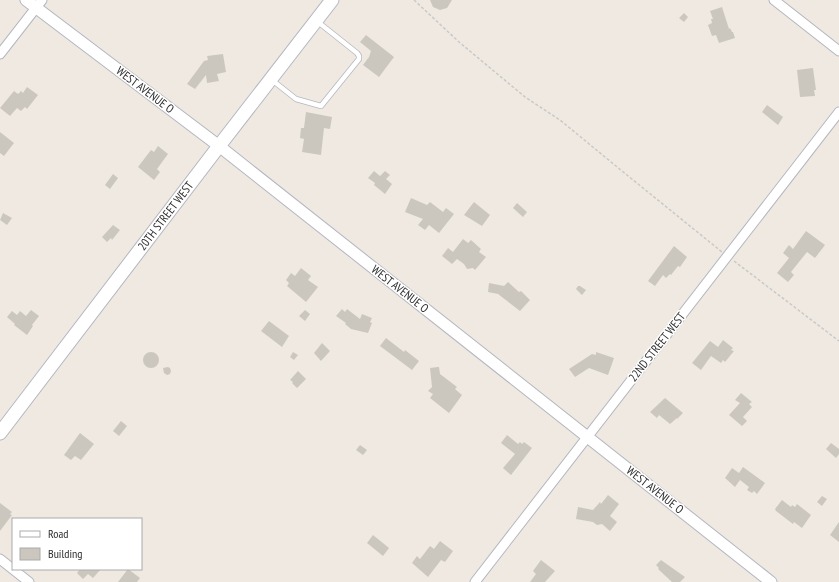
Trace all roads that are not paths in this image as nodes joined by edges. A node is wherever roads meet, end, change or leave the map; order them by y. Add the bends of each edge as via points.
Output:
1 (26, 0) edge
2 (332, 0) edge
3 (774, 0) edge
4 (39, 4) edge
5 (316, 21) junction
6 (839, 51) edge
7 (0, 54) edge
8 (271, 79) junction
9 (839, 112) edge
10 (219, 146) junction
11 (0, 433) edge
12 (588, 437) junction
13 (0, 559) edge
14 (12, 569) edge
15 (14, 570) edge
16 (29, 582) edge
17 (475, 582) edge
18 (771, 582) edge

1 - 4 street, WEST AVENUE O
2 - 5 main road, 20TH STREET WEST
3 - 6 street
4 - 7 street
4 - 10 street, WEST AVENUE O
5 - 8 main road, 20TH STREET WEST
5 - 8 lane via 357,53 359,59 320,106 296,99
8 - 10 main road, 20TH STREET WEST
9 - 12 street, 22ND STREET WEST
10 - 11 main road, 20TH STREET WEST
10 - 12 street, WEST AVENUE O
12 - 17 street, 22ND STREET WEST
12 - 18 street, WEST AVENUE O
13 - 14 street
15 - 16 street

